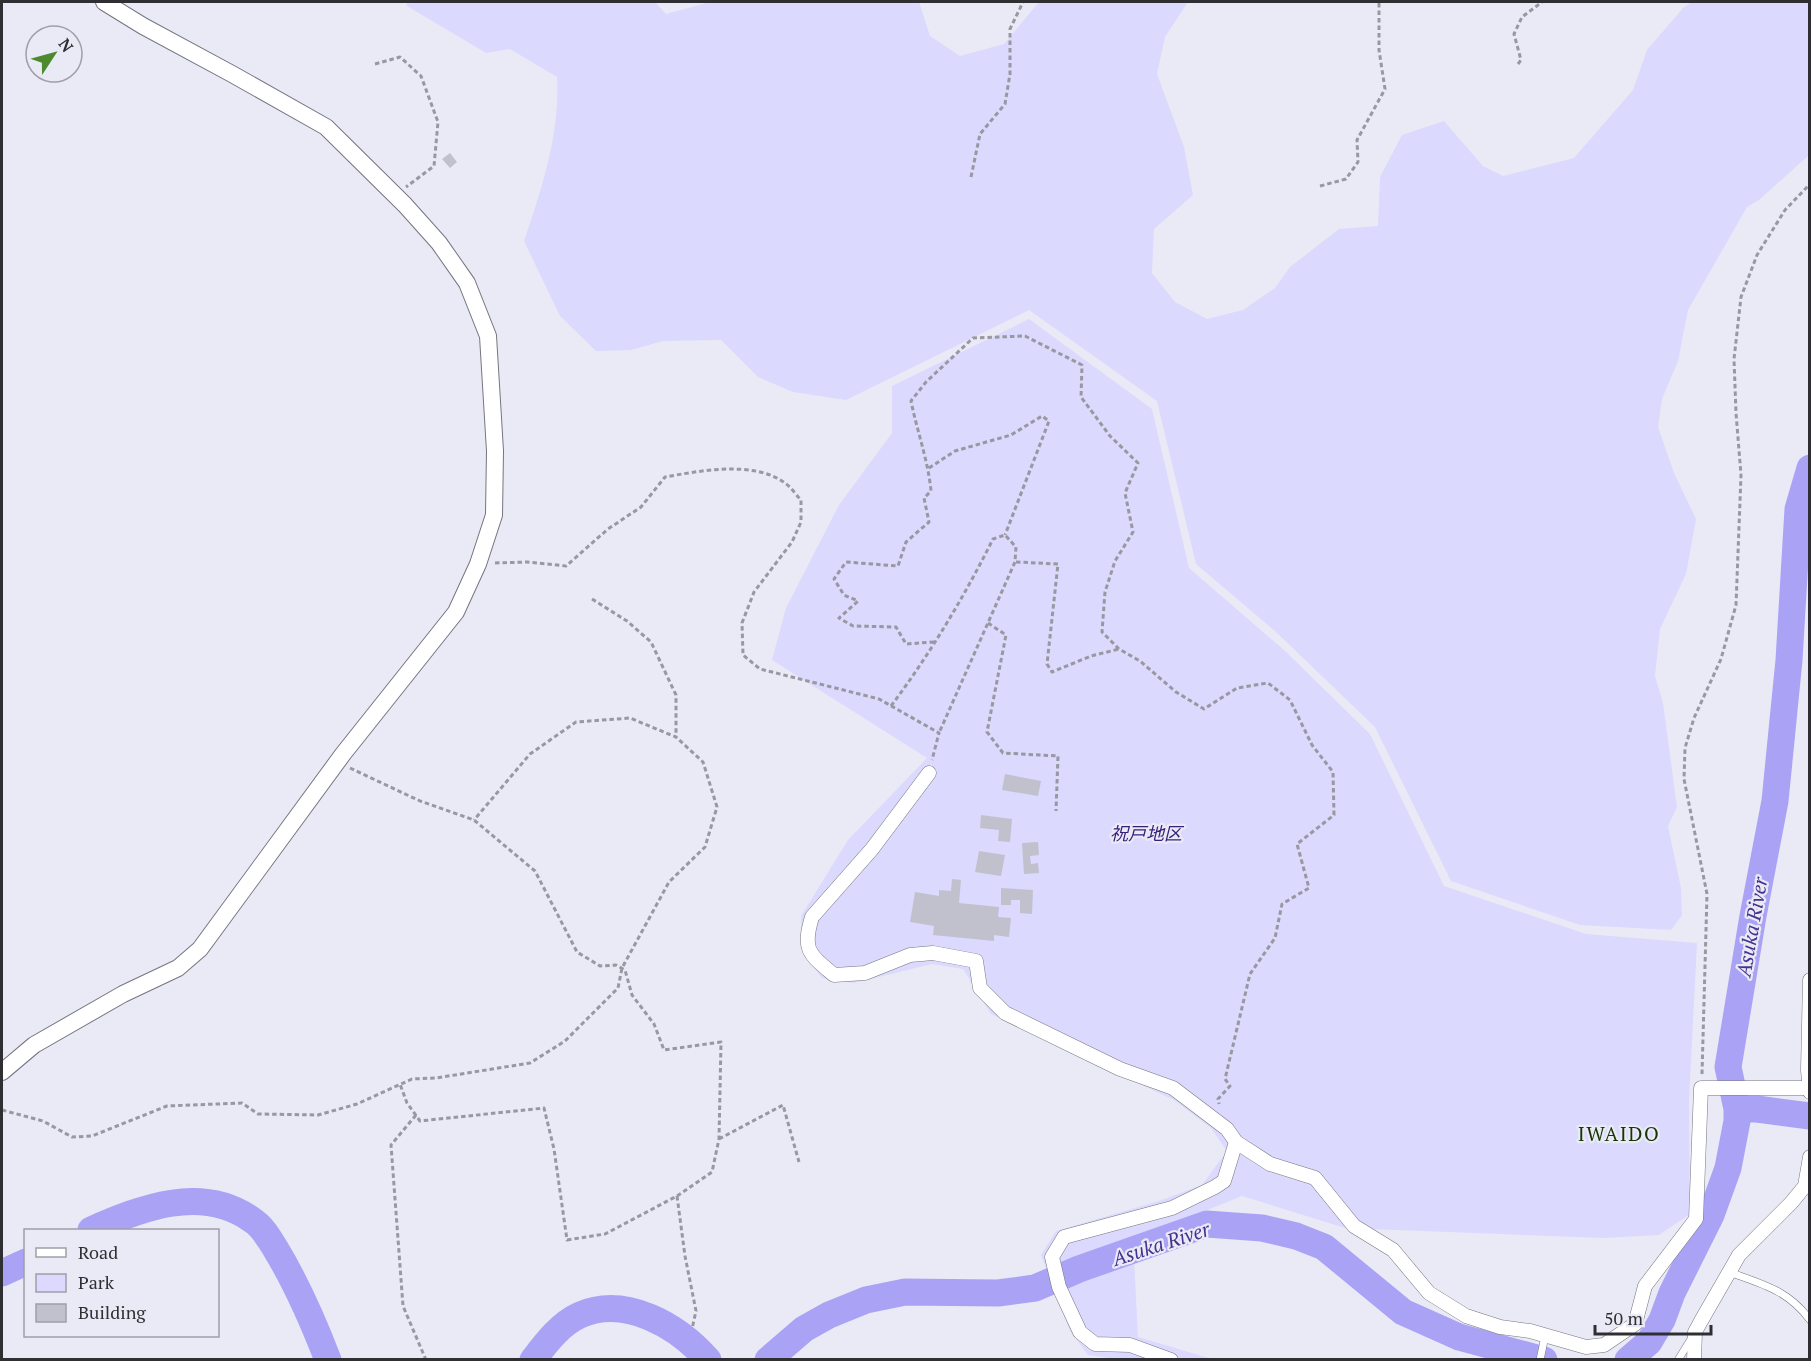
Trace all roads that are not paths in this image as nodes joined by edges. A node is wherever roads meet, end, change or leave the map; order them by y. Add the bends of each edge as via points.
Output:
1 (104, 2) edge
2 (929, 773) road end
3 (1809, 980) edge
4 (2, 1072) edge
5 (1809, 1088) edge
6 (1809, 1092) edge
7 (1236, 1142) junction
8 (1809, 1157) edge
9 (1729, 1272) junction
10 (1809, 1320) edge
11 (1695, 1332) junction
12 (1545, 1336) junction
13 (1171, 1359) edge
14 (1540, 1359) edge
15 (1678, 1359) edge
16 (1694, 1359) edge

1 - 4 street via 326,127 439,243 467,283 488,336 495,451 494,515 456,612 337,762 200,949 178,968 123,994 34,1045
2 - 7 street via 872,849 812,917 807,947 815,958 834,975 865,973 910,956 933,953 976,961 980,988 1005,1013 1120,1069 1173,1088 1227,1129
3 - 5 street
5 - 6 street
5 - 12 street via 1701,1088 1696,1219 1645,1286 1635,1324 1604,1344 1586,1347
7 - 12 street via 1270,1164 1315,1178 1354,1226 1393,1250 1429,1293 1466,1316
7 - 13 street via 1224,1181 1215,1187 1172,1208 1065,1237 1052,1257 1059,1287 1080,1332 1095,1344 1130,1345
8 - 9 street via 1805,1186 1739,1255
9 - 10 lane via 1778,1289
9 - 11 street
11 - 15 lane
11 - 16 street
12 - 14 lane

